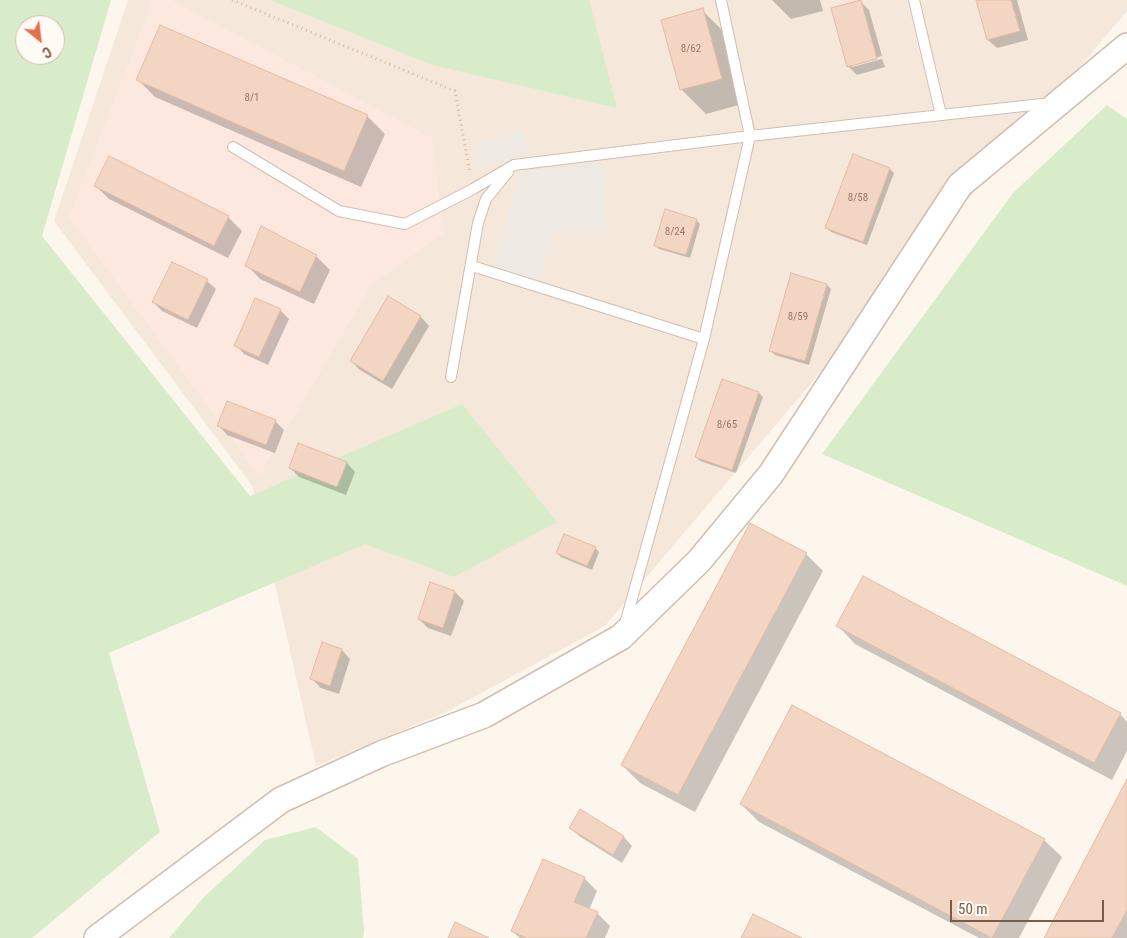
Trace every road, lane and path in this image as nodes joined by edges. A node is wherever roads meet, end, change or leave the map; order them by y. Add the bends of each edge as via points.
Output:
1 (232, 0) edge
2 (721, 0) edge
3 (914, 0) edge
4 (1127, 46) edge
5 (1059, 102) junction
6 (941, 115) junction
7 (750, 136) junction
8 (234, 147) dead end
9 (514, 165) junction
10 (473, 189) junction
11 (472, 266) junction
12 (704, 339) junction
13 (452, 377) dead end
14 (621, 637) junction
15 (97, 938) edge

1 - 10 path via 454,91
2 - 7 lane
3 - 6 lane
4 - 5 street
5 - 6 lane
5 - 14 street via 960,185 771,474 699,561
6 - 7 lane
7 - 9 lane
7 - 12 lane
8 - 10 lane via 339,211 405,224
9 - 10 lane
9 - 11 lane via 486,199 478,223
11 - 12 lane
11 - 13 lane
12 - 14 lane
14 - 15 street via 484,715 381,754 282,800

